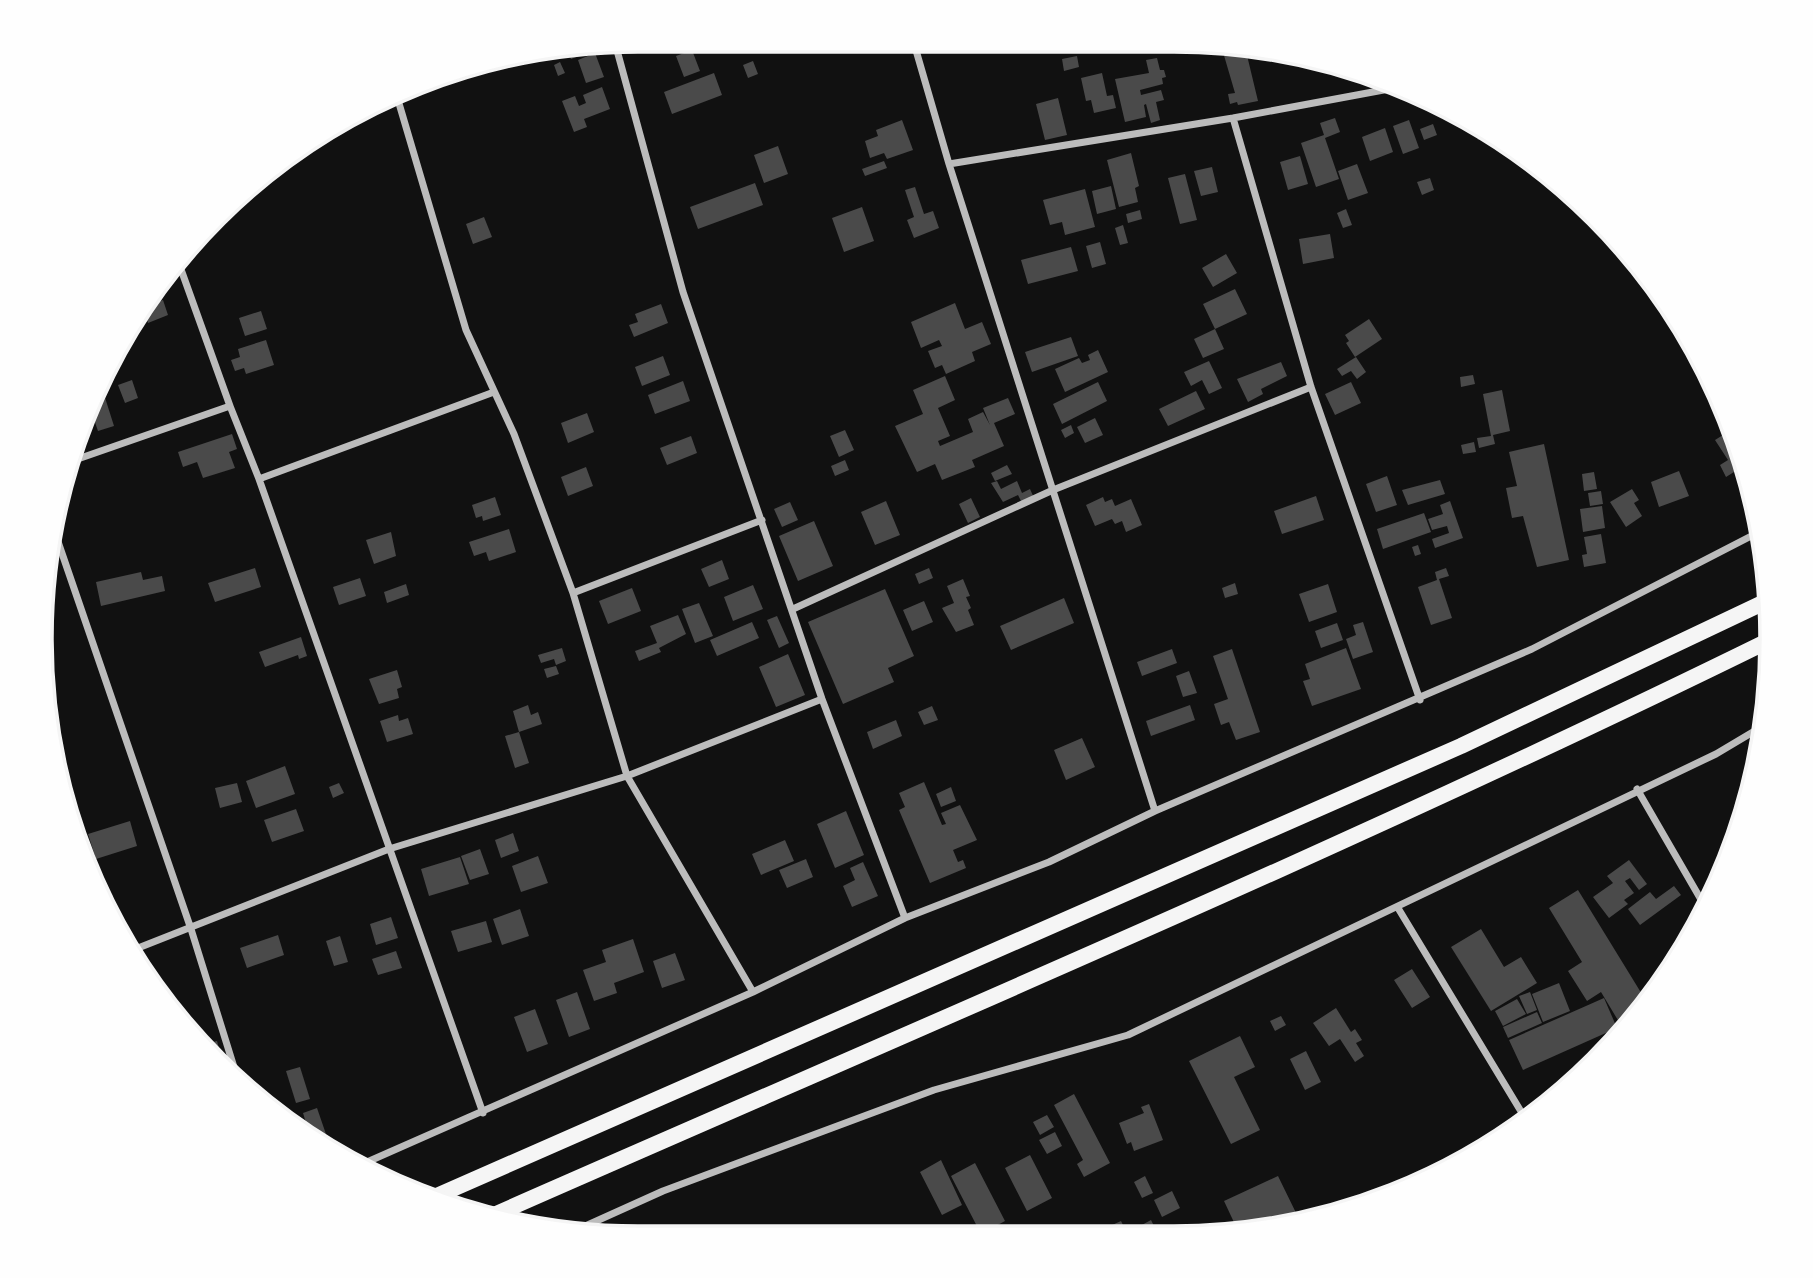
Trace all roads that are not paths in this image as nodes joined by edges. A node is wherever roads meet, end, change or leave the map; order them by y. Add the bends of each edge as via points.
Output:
1 (916, 52) edge
2 (618, 53) edge
3 (1381, 91) edge
4 (399, 104) edge
5 (1233, 118) junction
6 (949, 164) junction
7 (182, 272) edge
8 (1311, 387) junction
9 (495, 392) junction
10 (230, 406) junction
11 (82, 458) edge
12 (259, 479) junction
13 (1053, 491) junction
14 (762, 520) junction
15 (1751, 536) edge
16 (60, 548) edge
17 (573, 593) junction
18 (1759, 605) edge
19 (793, 609) junction
20 (1760, 645) edge
21 (822, 699) junction
22 (1420, 700) junction
23 (1752, 732) edge
24 (627, 776) junction
25 (1637, 789) junction
26 (1154, 811) junction
27 (389, 849) junction
28 (1700, 898) edge
29 (1398, 908) junction
30 (905, 918) junction
31 (191, 929) junction
32 (140, 947) edge
33 (753, 992) junction
34 (232, 1062) edge
35 (1521, 1111) edge
36 (483, 1113) junction
37 (371, 1160) edge
38 (445, 1192) edge
39 (505, 1210) edge
40 (592, 1223) edge

1 - 6 street
2 - 14 street via 683,292
3 - 5 street
4 - 9 street via 466,330
5 - 6 street
5 - 8 street
6 - 13 street
7 - 10 street
8 - 13 street
8 - 22 street
9 - 12 street
9 - 17 street
10 - 11 street
10 - 12 street
12 - 27 street
13 - 19 street
13 - 26 street
14 - 17 street
14 - 19 street
15 - 22 street via 1532,649
16 - 31 street
17 - 24 street
18 - 38 highway via 1461,746
19 - 21 street
20 - 39 highway via 1357,835
21 - 24 street
21 - 30 street
22 - 26 street
23 - 25 street
24 - 27 street
24 - 33 street
25 - 28 street
25 - 29 street
26 - 30 street via 1049,862
27 - 31 street
27 - 36 street
29 - 35 street
29 - 40 street via 1128,1035 934,1090 663,1191
30 - 33 street
31 - 32 street
31 - 34 street
33 - 36 street
36 - 37 street

